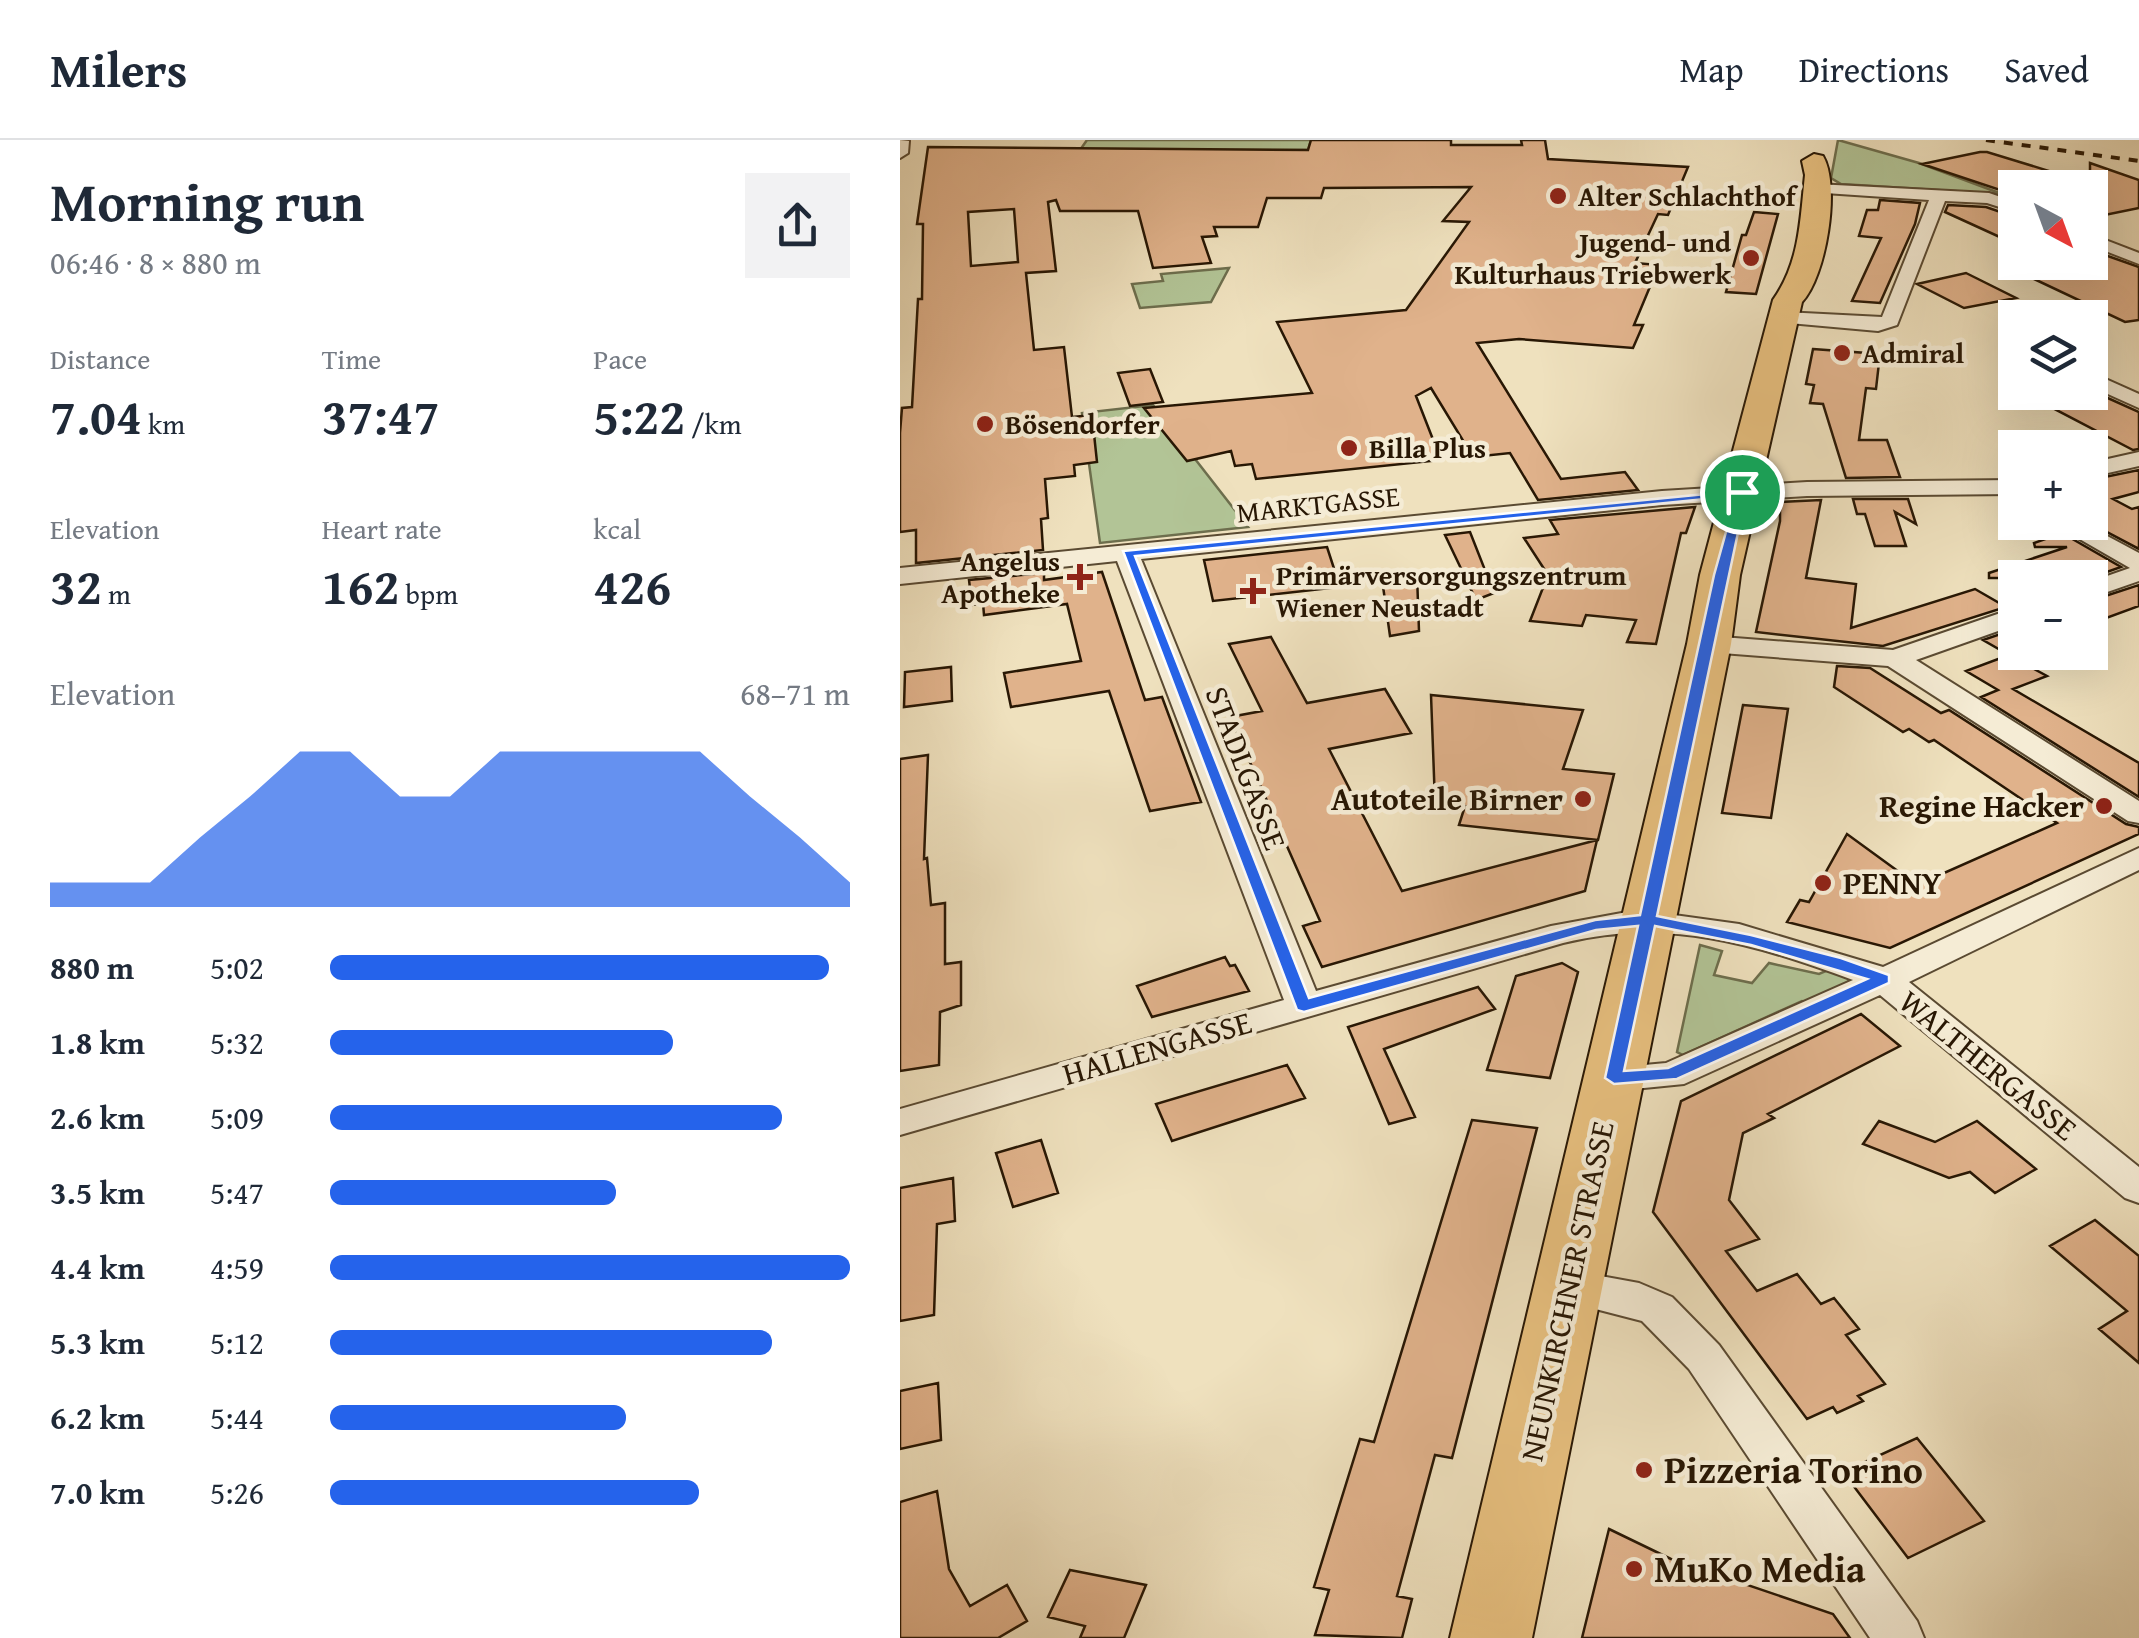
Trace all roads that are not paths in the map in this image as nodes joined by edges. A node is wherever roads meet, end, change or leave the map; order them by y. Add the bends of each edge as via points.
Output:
1 (902, 141) edge
2 (900, 153) edge
3 (1816, 163) edge
4 (1939, 196) junction
5 (1998, 203) edge
6 (2108, 246) edge
7 (2139, 260) edge
8 (1786, 309) junction
9 (2108, 387) edge
10 (2139, 402) edge
11 (2139, 459) edge
12 (2108, 466) edge
13 (1998, 491) edge
14 (1742, 492) junction
15 (2095, 540) edge
16 (1128, 554) junction
17 (2139, 564) edge
18 (2139, 573) edge
19 (900, 576) edge
20 (2108, 584) edge
21 (1998, 622) edge
22 (1708, 644) junction
23 (1895, 658) junction
24 (2139, 814) edge
25 (2139, 858) edge
26 (1648, 920) junction
27 (1751, 940) joint
28 (1883, 979) junction
29 (1304, 1006) junction
30 (1614, 1078) junction
31 (900, 1122) edge
32 (2139, 1188) edge
33 (1568, 1286) junction
34 (1491, 1638) edge
35 (1898, 1638) edge

1 - 2 street
3 - 4 street, NEUNKIRCHNER STRASSE
3 - 8 main road, NEUNKIRCHNER STRASSE via 1807,271
4 - 5 street, NEUNKIRCHNER STRASSE
4 - 8 street via 1890,321
6 - 7 street
8 - 14 main road, NEUNKIRCHNER STRASSE
9 - 10 street
11 - 12 street
13 - 14 street, MARKTGASSE
14 - 16 street, MARKTGASSE
14 - 22 main road, NEUNKIRCHNER STRASSE
15 - 17 street
16 - 19 street, MARKTGASSE
16 - 29 street, STADLGASSE
18 - 20 street
21 - 23 street
22 - 23 street
22 - 26 main road, NEUNKIRCHNER STRASSE
23 - 24 street
25 - 28 street
26 - 27 street, HALLENGASSE
26 - 29 street, HALLENGASSE via 1595,925
26 - 30 main road, NEUNKIRCHNER STRASSE
27 - 28 street, WALTHERGASSE
28 - 30 street via 1671,1074
28 - 32 street, WALTHERGASSE
29 - 31 street, HALLENGASSE
30 - 33 main road, NEUNKIRCHNER STRASSE
33 - 34 main road, NEUNKIRCHNER STRASSE
33 - 35 street via 1657,1309 1704,1357

